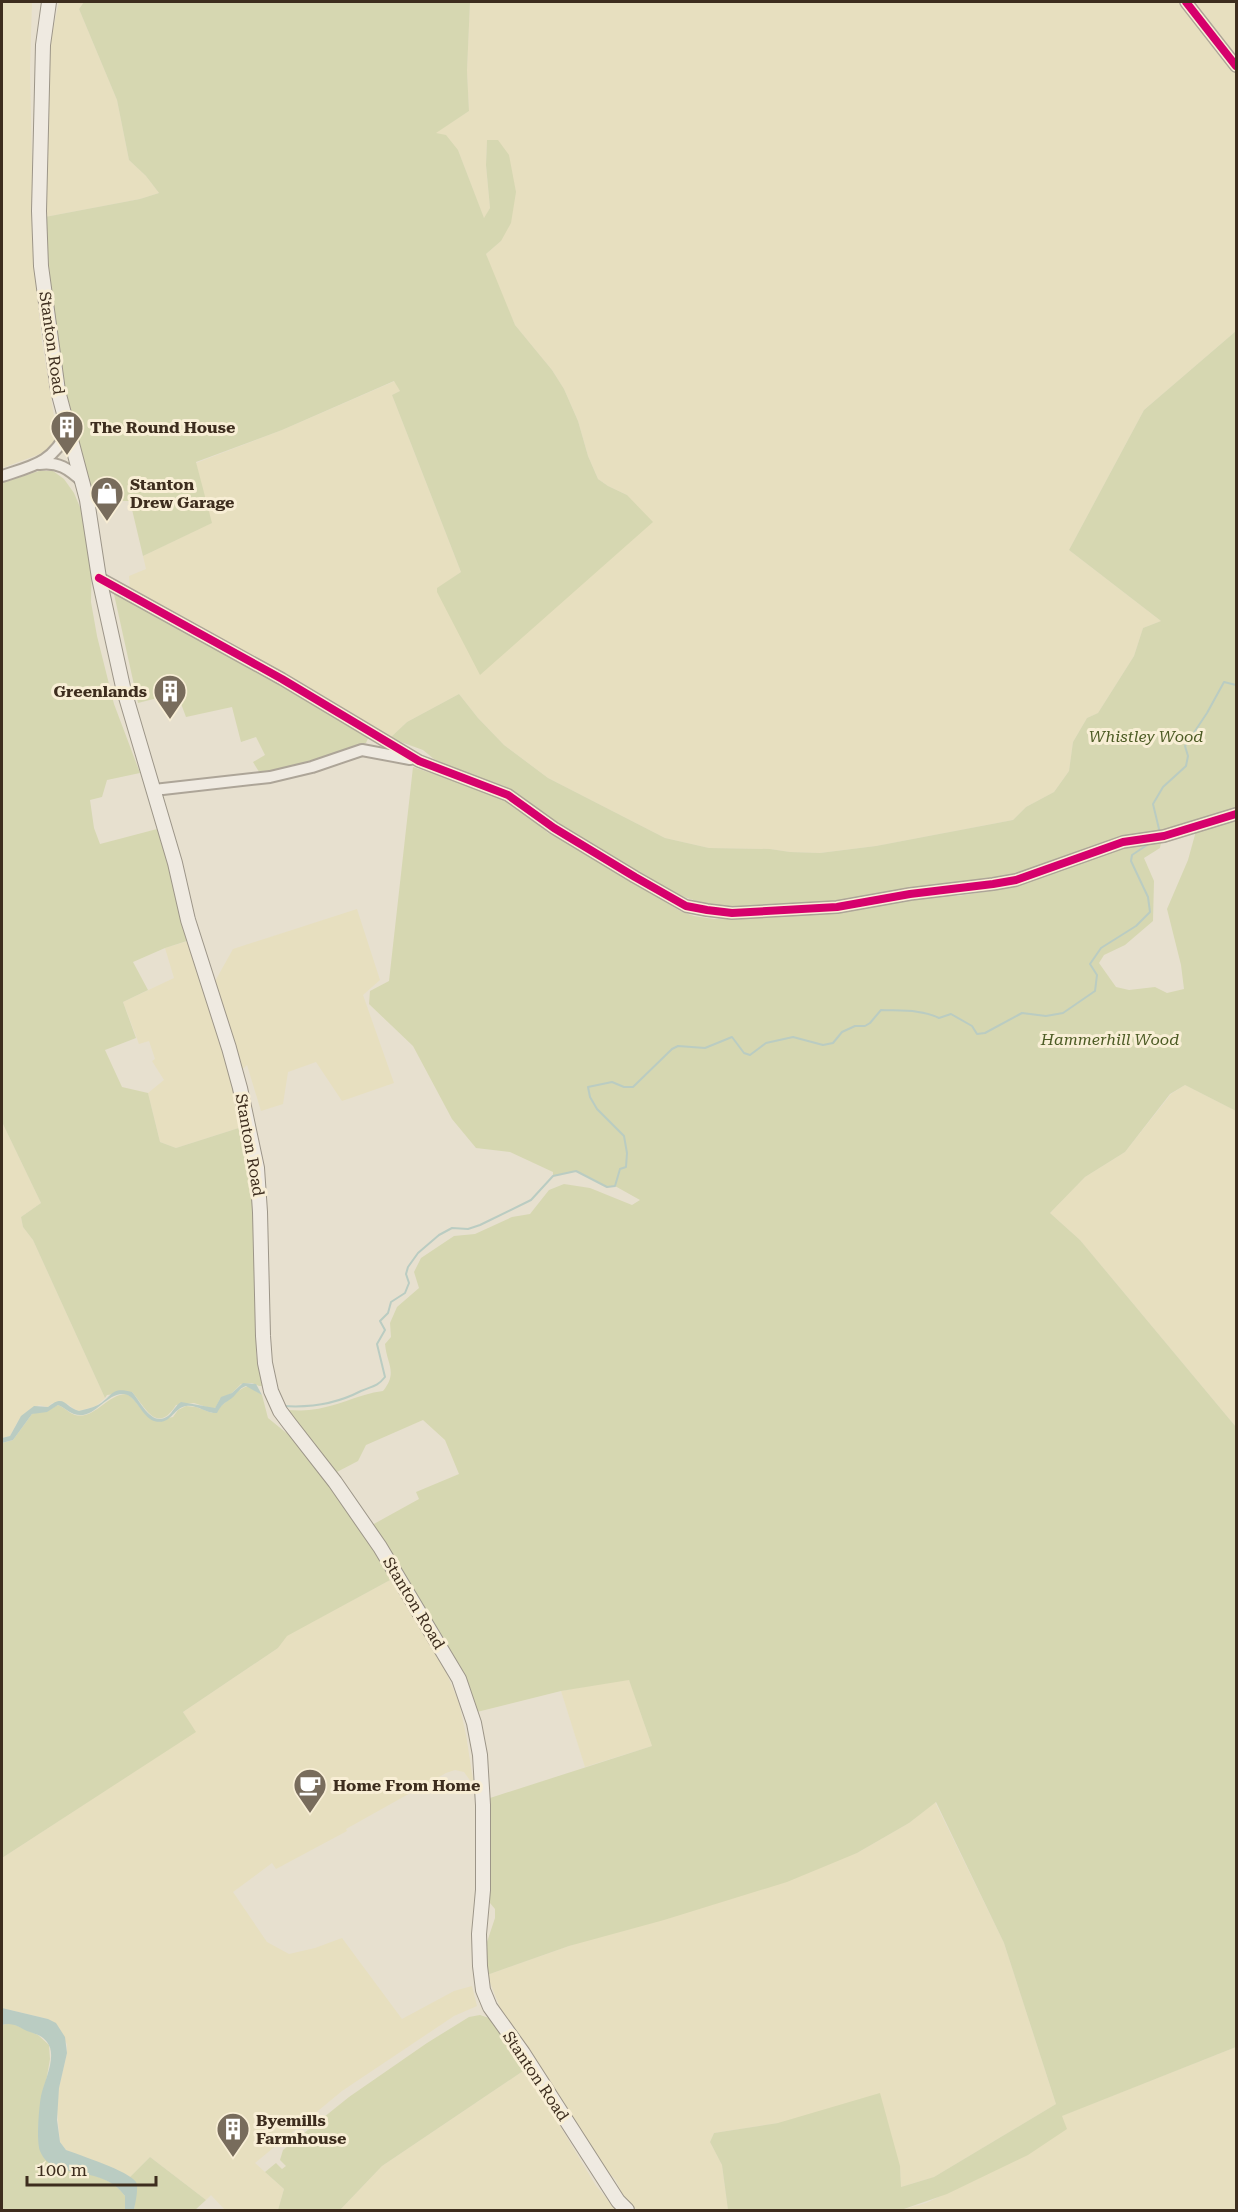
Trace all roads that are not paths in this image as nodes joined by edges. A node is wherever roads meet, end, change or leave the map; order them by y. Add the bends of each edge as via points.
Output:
1 (49, 2) edge
2 (1186, 2) edge
3 (1236, 66) edge
4 (68, 430) junction
5 (38, 464) junction
6 (2, 476) edge
7 (83, 483) junction
8 (99, 578) junction
9 (419, 761) junction
10 (154, 790) junction
11 (1236, 814) edge
12 (627, 2211) edge

1 - 4 main road, Stanton Road via 42,45 41,266 58,391
2 - 3 street
4 - 5 street via 55,453
4 - 7 main road, Stanton Road
5 - 6 street
5 - 7 street via 60,465
7 - 8 main road, Stanton Road
8 - 9 street via 282,679
8 - 10 main road, Stanton Road via 123,687
9 - 10 street via 362,750 270,777
9 - 11 street via 508,795 554,828 686,906 732,913 837,907 1016,880 1123,842 1162,836
10 - 12 main road, Stanton Road via 188,920 230,1048 257,1168 265,1363 271,1391 289,1423 380,1547 459,1679 480,1755 483,1890 479,1934 483,1990 490,2007

